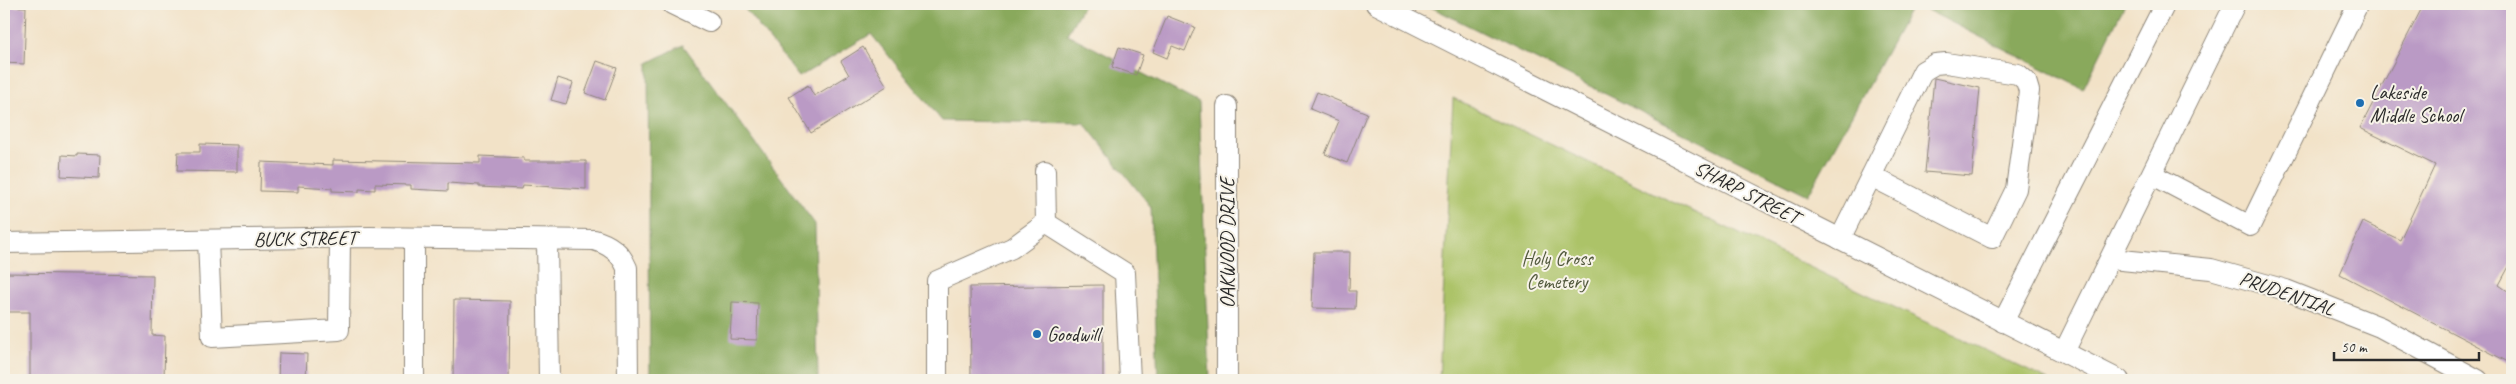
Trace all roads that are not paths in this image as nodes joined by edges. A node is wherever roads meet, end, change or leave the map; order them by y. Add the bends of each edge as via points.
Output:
1 (672, 4) edge
2 (1376, 4) edge
3 (2165, 4) edge
4 (2235, 4) edge
5 (2358, 4) edge
6 (709, 22) dead end
7 (1228, 106) dead end
8 (1045, 171) dead end
9 (2153, 175) junction
10 (1871, 176) junction
11 (1046, 223) junction
12 (340, 238) junction
13 (414, 238) junction
14 (1840, 239) junction
15 (208, 240) junction
16 (547, 240) junction
17 (4, 243) edge
18 (2112, 259) junction
19 (2003, 322) junction
20 (2064, 352) junction
21 (414, 380) edge
22 (549, 380) edge
23 (628, 380) edge
24 (936, 380) edge
25 (1130, 380) edge
26 (1227, 380) edge
27 (2119, 380) edge
28 (2478, 380) edge

1 - 6 street
2 - 14 street, SHARP STREET
3 - 19 street
4 - 9 street
5 - 9 street via 2250,226
7 - 26 street, OAKWOOD DRIVE
8 - 11 street
9 - 18 street
10 - 10 street via 1923,71 1935,64 1946,63 2018,74 2026,81 2029,91 2016,189 1992,238
10 - 14 street
11 - 24 street via 1012,248 937,281
11 - 25 street via 1125,273
12 - 13 street, BUCK STREET
12 - 15 street, BUCK STREET
12 - 15 street via 339,330 212,337
13 - 16 street, BUCK STREET
13 - 21 street
14 - 19 street, SHARP STREET
15 - 17 street, BUCK STREET
16 - 22 street
16 - 23 street, BUCK STREET via 606,243 618,253 627,268
18 - 20 street
18 - 28 street, PRUDENTIAL via 2211,269 2286,290 2380,327
19 - 20 street, SHARP STREET
20 - 27 street, SHARP STREET

